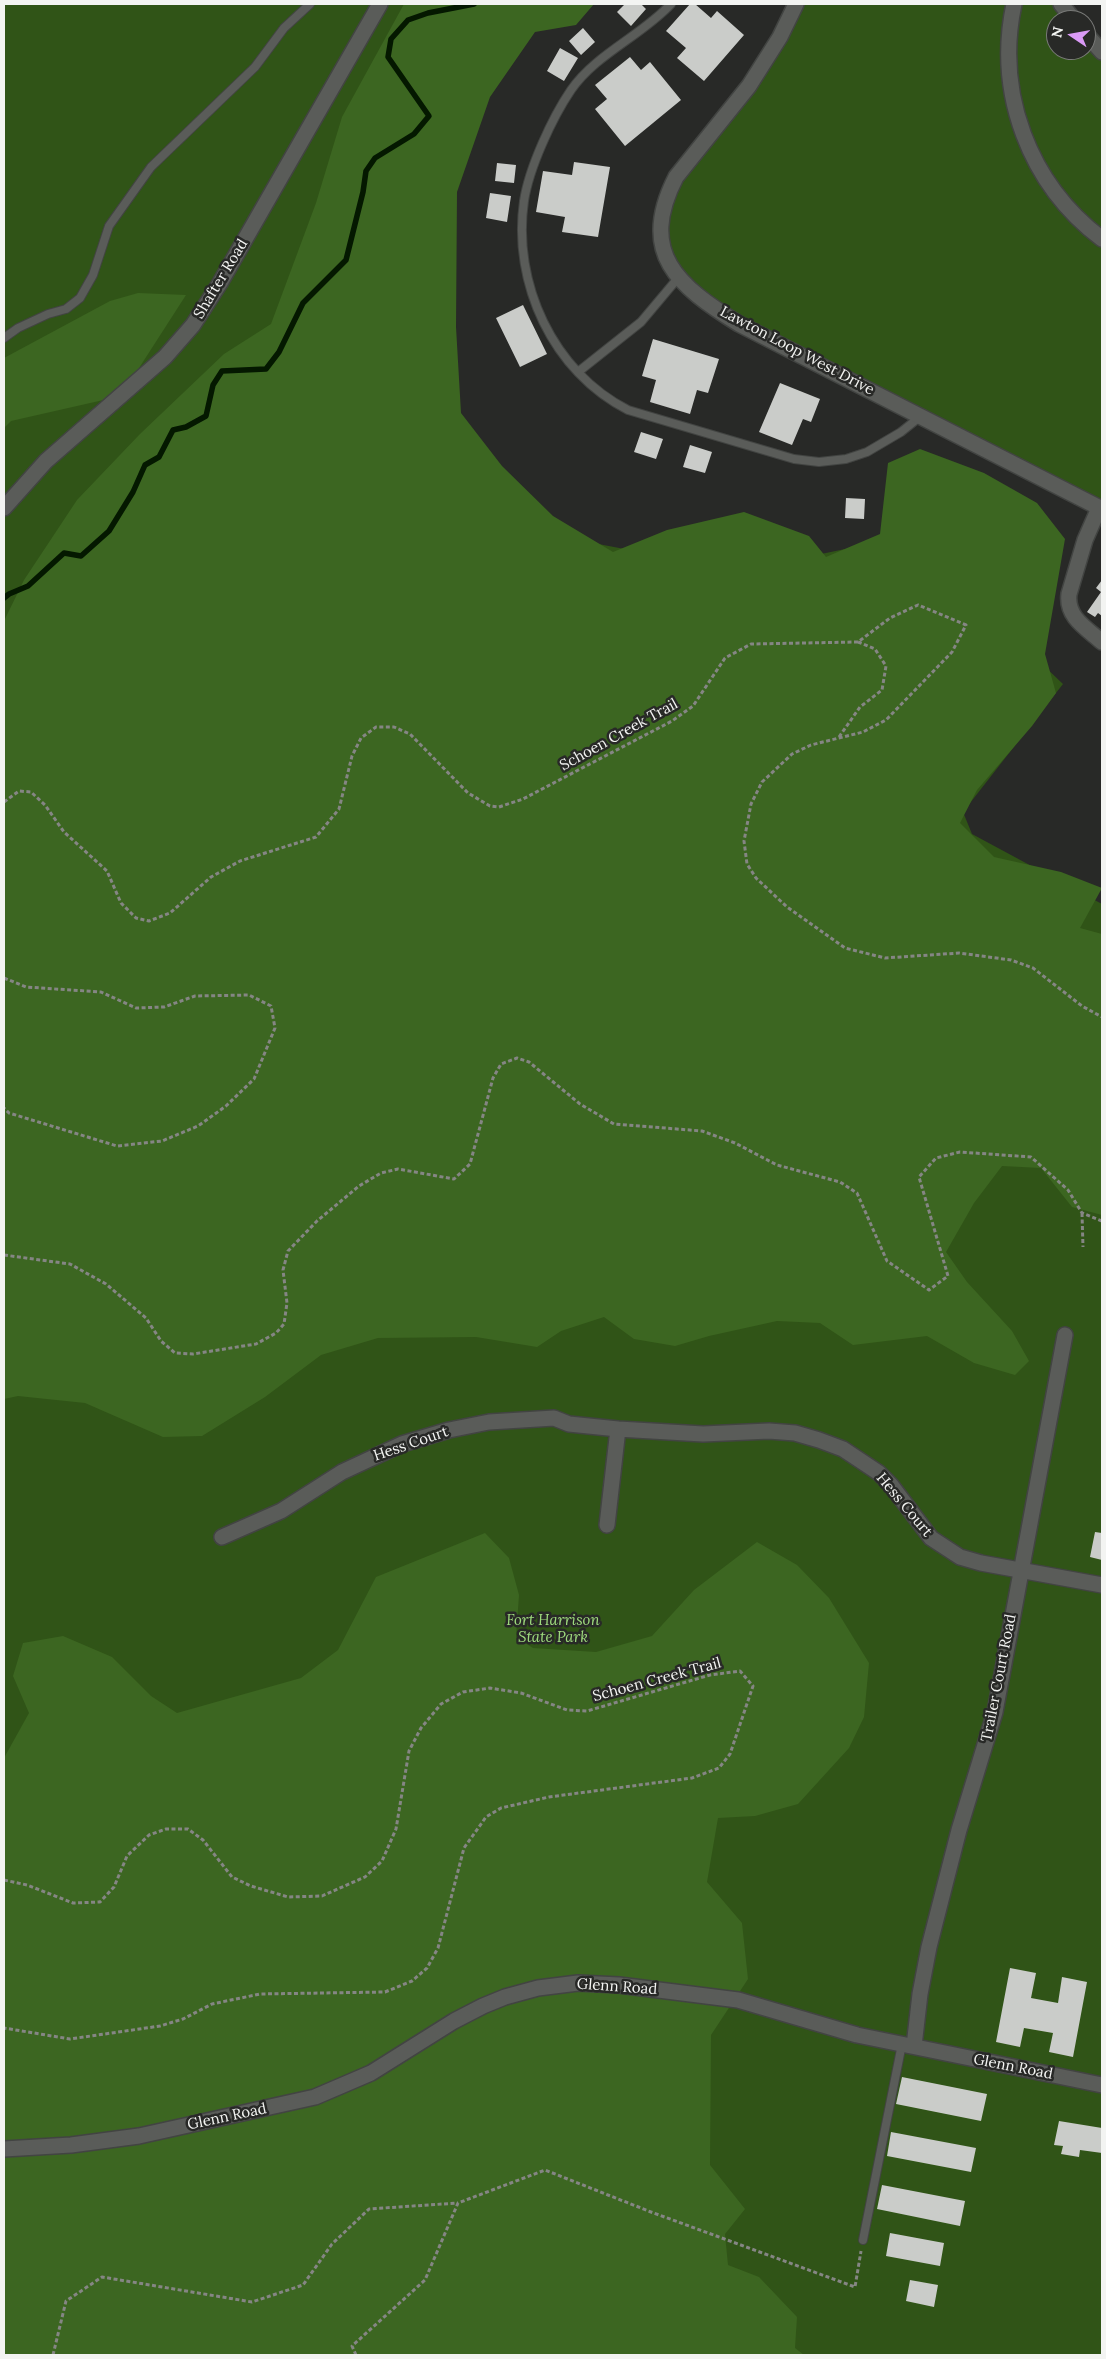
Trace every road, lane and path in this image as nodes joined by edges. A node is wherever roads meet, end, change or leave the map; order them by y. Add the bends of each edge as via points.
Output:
1 (310, 4) edge
2 (380, 4) edge
3 (670, 4) edge
4 (796, 4) edge
5 (1014, 4) edge
6 (1102, 240) edge
7 (678, 278) junction
8 (4, 338) edge
9 (578, 372) junction
10 (921, 416) junction
11 (4, 508) edge
12 (1101, 508) edge
13 (858, 642) junction
14 (1102, 642) edge
15 (838, 738) junction
16 (4, 802) edge
17 (4, 978) edge
18 (1102, 1017) edge
19 (4, 1108) edge
20 (1082, 1213) junction
21 (1102, 1222) edge
22 (1083, 1247) dead end
23 (4, 1256) edge
24 (1065, 1335) dead end
25 (618, 1429) junction
26 (607, 1525) dead end
27 (222, 1537) dead end
28 (1020, 1570) junction
29 (1102, 1585) edge
30 (4, 1880) edge
31 (4, 2028) edge
32 (908, 2045) junction
33 (1102, 2085) edge
34 (4, 2150) edge
35 (458, 2203) junction
36 (863, 2240) joint
37 (53, 2355) edge
38 (356, 2355) edge

1 - 8 lane via 284,28 254,67 182,135 137,186 109,226 93,275 80,298 66,309 18,328
2 - 11 street, Shafter Road via 193,325 148,374 46,461
3 - 9 lane via 654,21 586,71 571,90 538,152 531,173 522,223 528,282 550,336
4 - 7 street, Lawton Loop West Drive via 780,37 749,86 676,177 667,194 661,237
5 - 6 street via 1008,41 1009,75 1024,140 1052,191
7 - 9 lane via 641,322
7 - 10 street, Lawton Loop West Drive via 689,290 739,324
9 - 10 lane via 605,397 637,414 806,461 839,461 866,452 902,432
10 - 12 street, Lawton Loop West Drive
12 - 14 street, Lawton Loop West Drive via 1085,540 1068,603 1079,622
13 - 15 path via 875,650 886,666 882,690 860,707
13 - 15 path via 890,618 918,605 966,625 952,652 886,720 863,732
13 - 16 path, Schoen Creek Trail via 751,644 725,658 693,706 672,721 523,799 499,807 490,806 468,793 410,734 394,727 376,726 361,738 352,756 339,809 316,837 240,861 211,877 170,913 149,921 136,918 121,903 108,871 64,832 45,805 30,792 19,791
15 - 18 path via 792,754 762,782 751,804 744,841 747,864 756,878 787,907 845,948 885,958 960,953 1011,960 1033,968 1082,1006
17 - 19 path via 26,987 100,992 136,1008 164,1007 195,996 248,995 271,1006 275,1028 254,1079 226,1106 198,1126 162,1141 117,1146 9,1113
20 - 21 path
20 - 22 path
20 - 23 path via 1068,1190 1031,1157 960,1152 936,1158 919,1177 948,1276 929,1290 887,1261 857,1193 840,1182 777,1165 735,1143 702,1131 614,1124 580,1104 529,1062 517,1058 502,1064 493,1078 470,1164 454,1179 398,1169 381,1173 359,1186 317,1221 288,1251 283,1270 287,1303 284,1324 276,1333 256,1344 193,1354 175,1353 161,1341 146,1318 106,1284 70,1264
24 - 28 street, Trailer Court Road
25 - 26 street
25 - 27 street, Hess Court via 538,1418 489,1422 441,1432 372,1457 281,1511
25 - 28 street, Hess Court via 703,1434 779,1432 804,1435 828,1443 879,1473 922,1527 943,1547 974,1561
28 - 29 street, Hess Court
28 - 32 street, Trailer Court Road via 991,1731 959,1830
30 - 31 path, Schoen Creek Trail via 27,1885 72,1903 100,1902 114,1887 128,1856 149,1835 166,1829 188,1830 203,1840 232,1877 288,1898 322,1896 365,1877 382,1861 396,1829 409,1751 421,1728 441,1704 462,1692 490,1688 521,1693 567,1710 588,1710 710,1675 740,1671 753,1686 730,1754 719,1768 692,1778 549,1797 501,1808 486,1818 464,1848 438,1948 427,1968 412,1981 386,1992 260,1994 212,2004 184,2019 160,2026 70,2039
32 - 33 street, Glenn Road
32 - 34 street, Glenn Road via 857,2035 724,1998 611,1984 562,1985 522,1992 483,2006 371,2072 315,2097 139,2136
32 - 36 lane
35 - 36 path via 545,2170 855,2286
35 - 37 path via 369,2209 332,2244 303,2285 252,2302 102,2277 66,2301
35 - 38 path via 425,2280 352,2346

